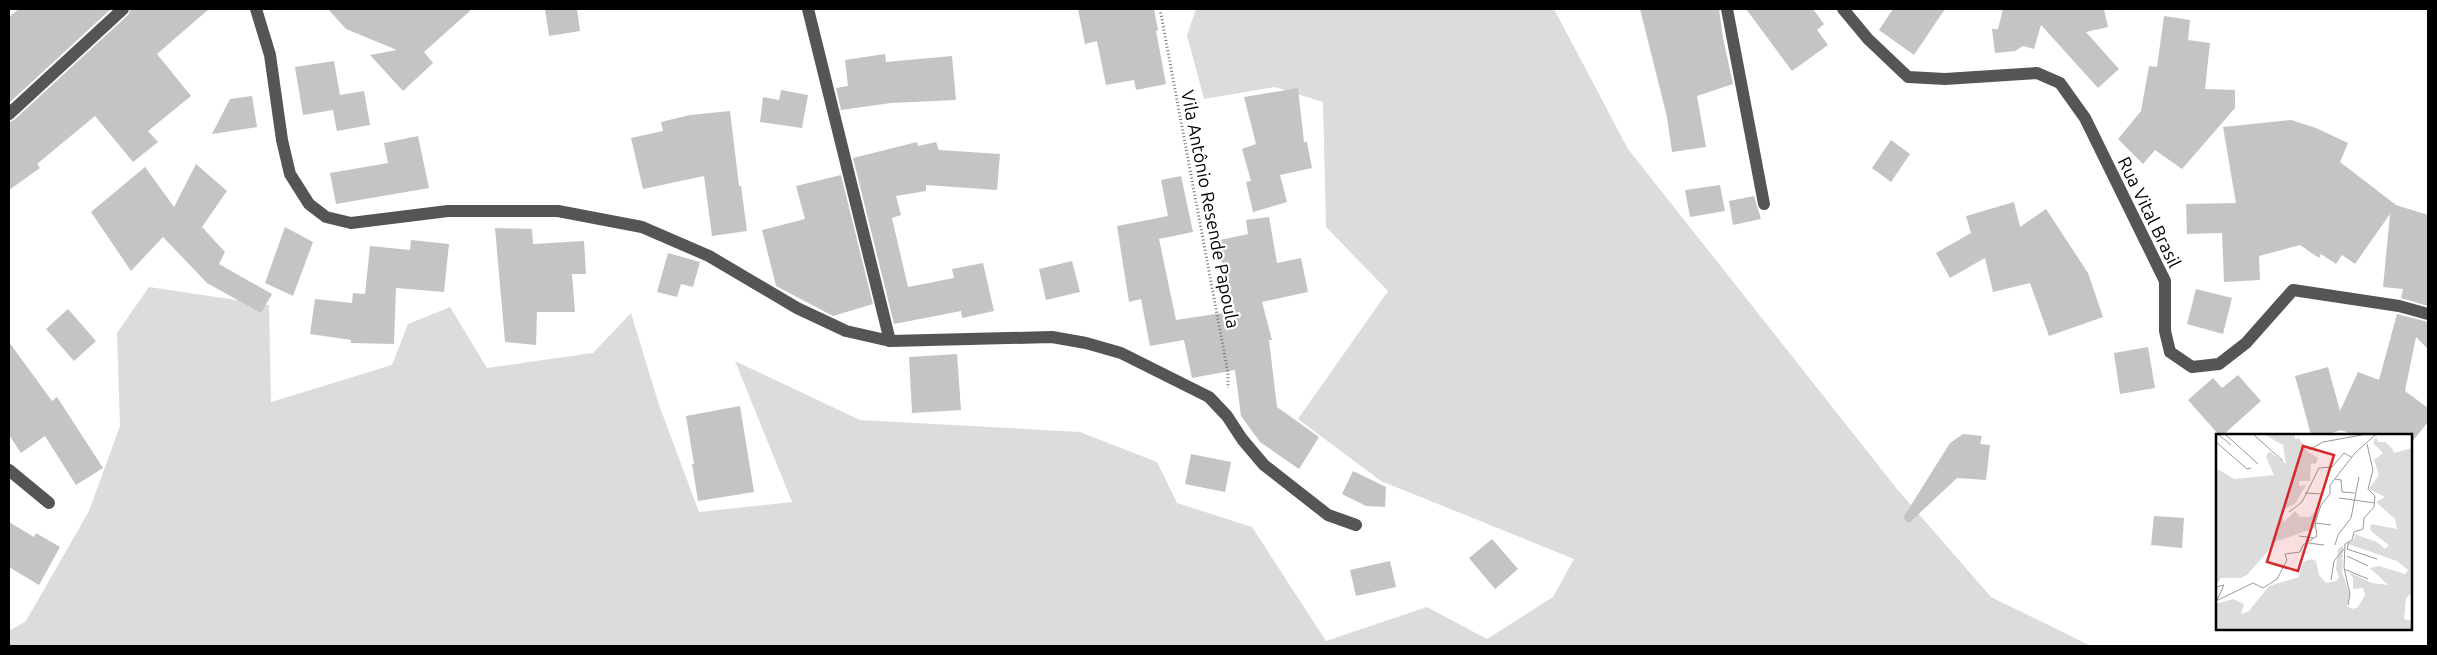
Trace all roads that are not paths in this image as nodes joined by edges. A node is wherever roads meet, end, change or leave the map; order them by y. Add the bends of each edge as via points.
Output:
1 (123, 9) edge
2 (256, 9) edge
3 (808, 9) edge
4 (1727, 9) edge
5 (1842, 9) edge
6 (9, 114) edge
7 (1764, 204) dead end
8 (2428, 314) edge
9 (890, 341) junction
10 (9, 470) edge
11 (49, 503) dead end
12 (1356, 525) dead end

1 - 6 street
2 - 9 street via 270,55 290,174 309,204 326,218 351,223 448,212 558,211 642,227 709,256 798,308 846,330
3 - 9 street
4 - 7 street
5 - 8 street, Rua Vital Brasil via 1908,77 1945,79 2037,73 2060,83 2085,118 2164,280 2165,331 2170,352 2192,368 2219,364 2246,343 2293,290 2399,306
9 - 12 street via 1052,337 1121,353 1209,397 1264,465 1328,515
10 - 11 street

